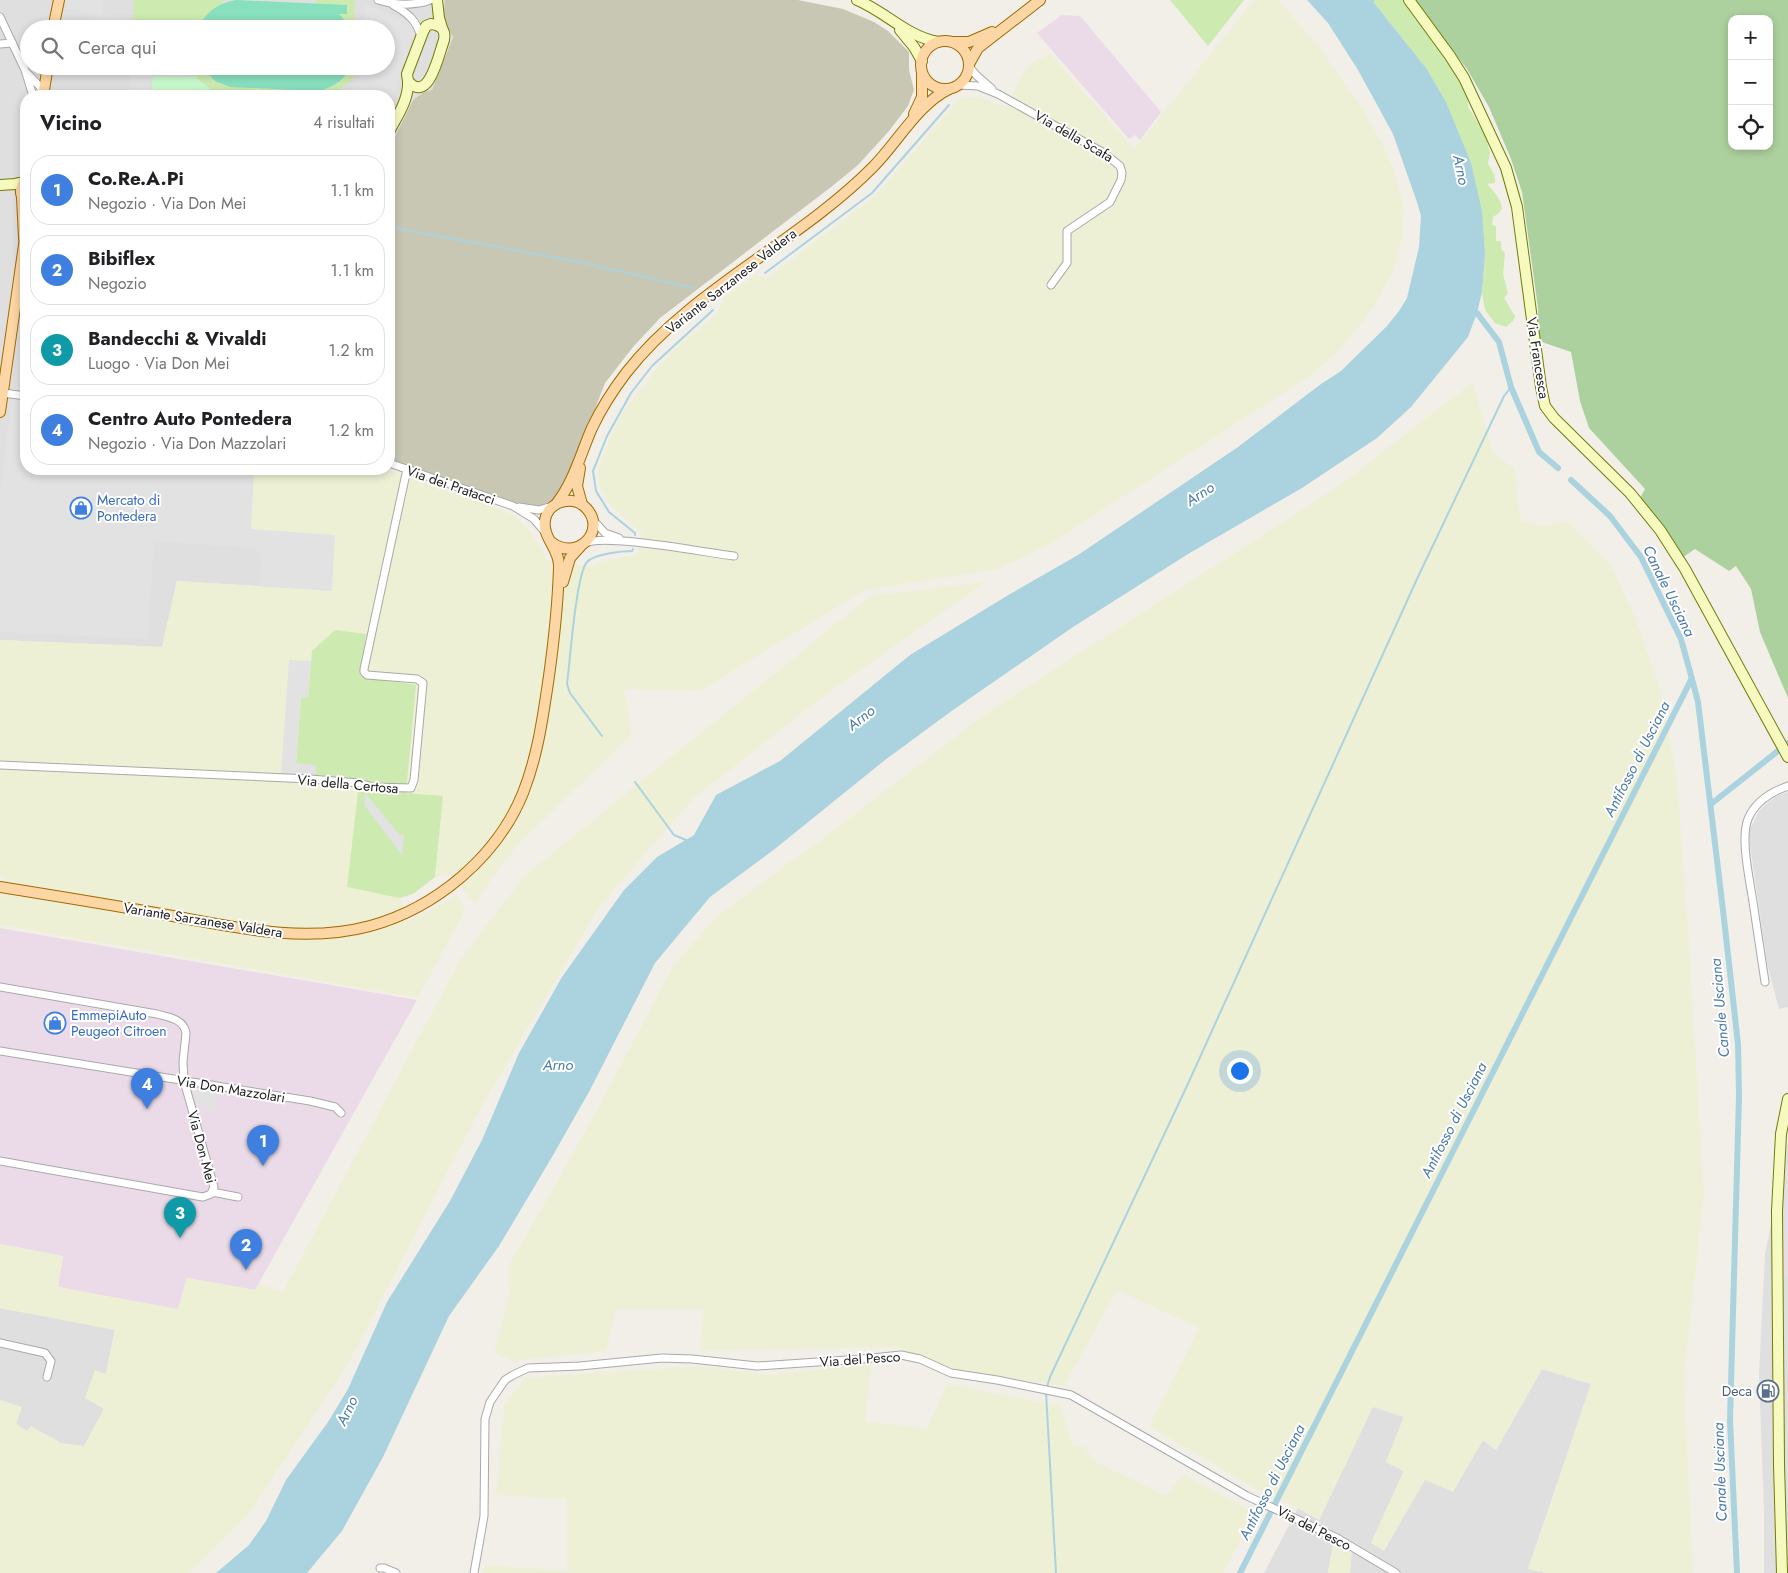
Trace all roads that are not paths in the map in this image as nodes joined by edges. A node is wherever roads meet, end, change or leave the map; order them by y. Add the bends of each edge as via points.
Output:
1 (54, 0) edge
2 (59, 0) edge
3 (378, 0) edge
4 (430, 0) edge
5 (437, 0) edge
6 (857, 0) edge
7 (1040, 0) edge
8 (1409, 0) edge
9 (391, 3) junction
10 (55, 15) junction
11 (885, 15) junction
12 (0, 16) edge
13 (54, 20) edge
14 (426, 26) junction
15 (1005, 27) junction
16 (442, 28) junction
17 (421, 37) junction
18 (938, 42) junction
19 (952, 42) junction
20 (12, 43) junction
21 (0, 44) edge
22 (20, 60) edge
23 (969, 65) junction
24 (922, 66) junction
25 (26, 75) edge
26 (28, 75) edge
27 (44, 75) edge
28 (46, 75) edge
29 (30, 78) junction
30 (408, 81) junction
31 (960, 85) junction
32 (422, 87) junction
33 (30, 88) joint
34 (949, 89) junction
35 (33, 90) edge
36 (38, 90) edge
37 (43, 90) edge
38 (998, 94) junction
39 (402, 106) junction
40 (395, 120) edge
41 (905, 130) junction
42 (20, 182) edge
43 (1, 185) edge
44 (20, 194) edge
45 (20, 272) edge
46 (1051, 285) dead end
47 (3, 393) junction
48 (20, 395) edge
49 (0, 412) edge
50 (583, 452) junction
51 (395, 465) edge
52 (407, 469) junction
53 (555, 504) junction
54 (582, 504) junction
55 (514, 506) junction
56 (592, 518) junction
57 (549, 539) junction
58 (628, 542) junction
59 (583, 544) junction
60 (734, 556) dead end
61 (557, 610) junction
62 (1788, 757) edge
63 (0, 765) edge
64 (1788, 786) edge
65 (0, 887) edge
66 (1766, 982) dead end
67 (0, 988) edge
68 (0, 1051) edge
69 (184, 1082) junction
70 (1788, 1099) edge
71 (341, 1113) dead end
72 (0, 1161) edge
73 (212, 1192) junction
74 (238, 1196) dead end
75 (0, 1343) edge
76 (47, 1377) dead end
77 (1784, 1463) edge
78 (380, 1568) dead end
79 (396, 1573) edge
80 (474, 1573) edge
81 (1396, 1573) edge
82 (1782, 1573) edge

1 - 10 main road
2 - 10 main road
3 - 9 street
4 - 9 street
5 - 14 main road
5 - 16 main road
6 - 11 main road
7 - 15 main road
8 - 62 main road, Via Francesca via 1464,78 1506,168 1518,207 1545,406 1630,493 1660,530
9 - 17 street via 412,18
10 - 13 main road
11 - 18 main road via 917,36
11 - 24 main road via 910,41
12 - 20 street
14 - 16 main road via 434,24
14 - 17 main road
15 - 19 main road via 969,42
15 - 23 main road via 978,48
16 - 32 main road via 444,40 430,80
17 - 30 main road via 407,74
18 - 19 main road
18 - 24 main road via 927,49
19 - 23 main road via 964,50
20 - 21 street
20 - 22 street
23 - 31 main road
23 - 38 street
24 - 34 main road via 926,80 934,86
24 - 41 main road, Variante Sarzanese Valdera via 924,89
25 - 33 street
26 - 29 street
27 - 29 street via 41,80
28 - 37 main road
29 - 36 street
30 - 32 main road
30 - 39 main road
31 - 34 main road
31 - 38 street via 978,86
32 - 39 main road via 413,92
33 - 35 street
34 - 41 main road, Variante Sarzanese Valdera via 933,99
38 - 46 street, Via della Scafa via 1104,153 1118,162 1122,169 1120,183 1110,202 1067,231 1067,263
39 - 40 main road
41 - 50 main road, Variante Sarzanese Valdera via 853,186 687,312 649,347 609,398
42 - 43 main road
43 - 44 main road
45 - 47 main road
47 - 48 street
47 - 49 main road
50 - 53 main road, Variante Sarzanese Valdera via 565,492
50 - 54 main road, Variante Sarzanese Valdera via 577,486
51 - 52 street, Via dei Pratacci
52 - 55 street, Via dei Pratacci
52 - 63 street, Via della Certosa via 364,672 367,675 417,679 423,683 411,788 310,779
53 - 54 main road via 571,500
53 - 55 street, Via dei Pratacci via 538,510
53 - 57 main road via 546,516 544,526
54 - 56 main road
55 - 57 street, Via dei Pratacci via 537,522
56 - 58 street via 606,533
56 - 59 main road via 592,532
57 - 59 main road via 565,549
57 - 61 main road, Variante Sarzanese Valdera via 559,562
58 - 59 street via 601,540
58 - 60 street
59 - 61 main road, Variante Sarzanese Valdera via 567,565
61 - 65 main road, Variante Sarzanese Valdera via 541,730 520,800 498,837 476,863 446,889 414,909 356,929 324,934 285,933
64 - 66 street via 1762,800 1752,811 1745,829
67 - 69 street, Via Don Mei via 169,1017 181,1023 185,1030
68 - 69 street, Via Don Mazzolari
69 - 71 street, Via Don Mazzolari via 328,1104
69 - 73 street, Via Don Mei via 212,1179
70 - 77 main road via 1781,1134 1777,1211
72 - 73 street, Via Don Mei via 202,1197
73 - 74 street
75 - 76 street via 45,1353 51,1361
77 - 82 main road
78 - 79 street
80 - 81 street, Via del Pesco via 484,1516 485,1419 490,1402 513,1374 528,1368 662,1358 757,1366 901,1354 951,1373 1084,1400 1247,1496 1337,1538

